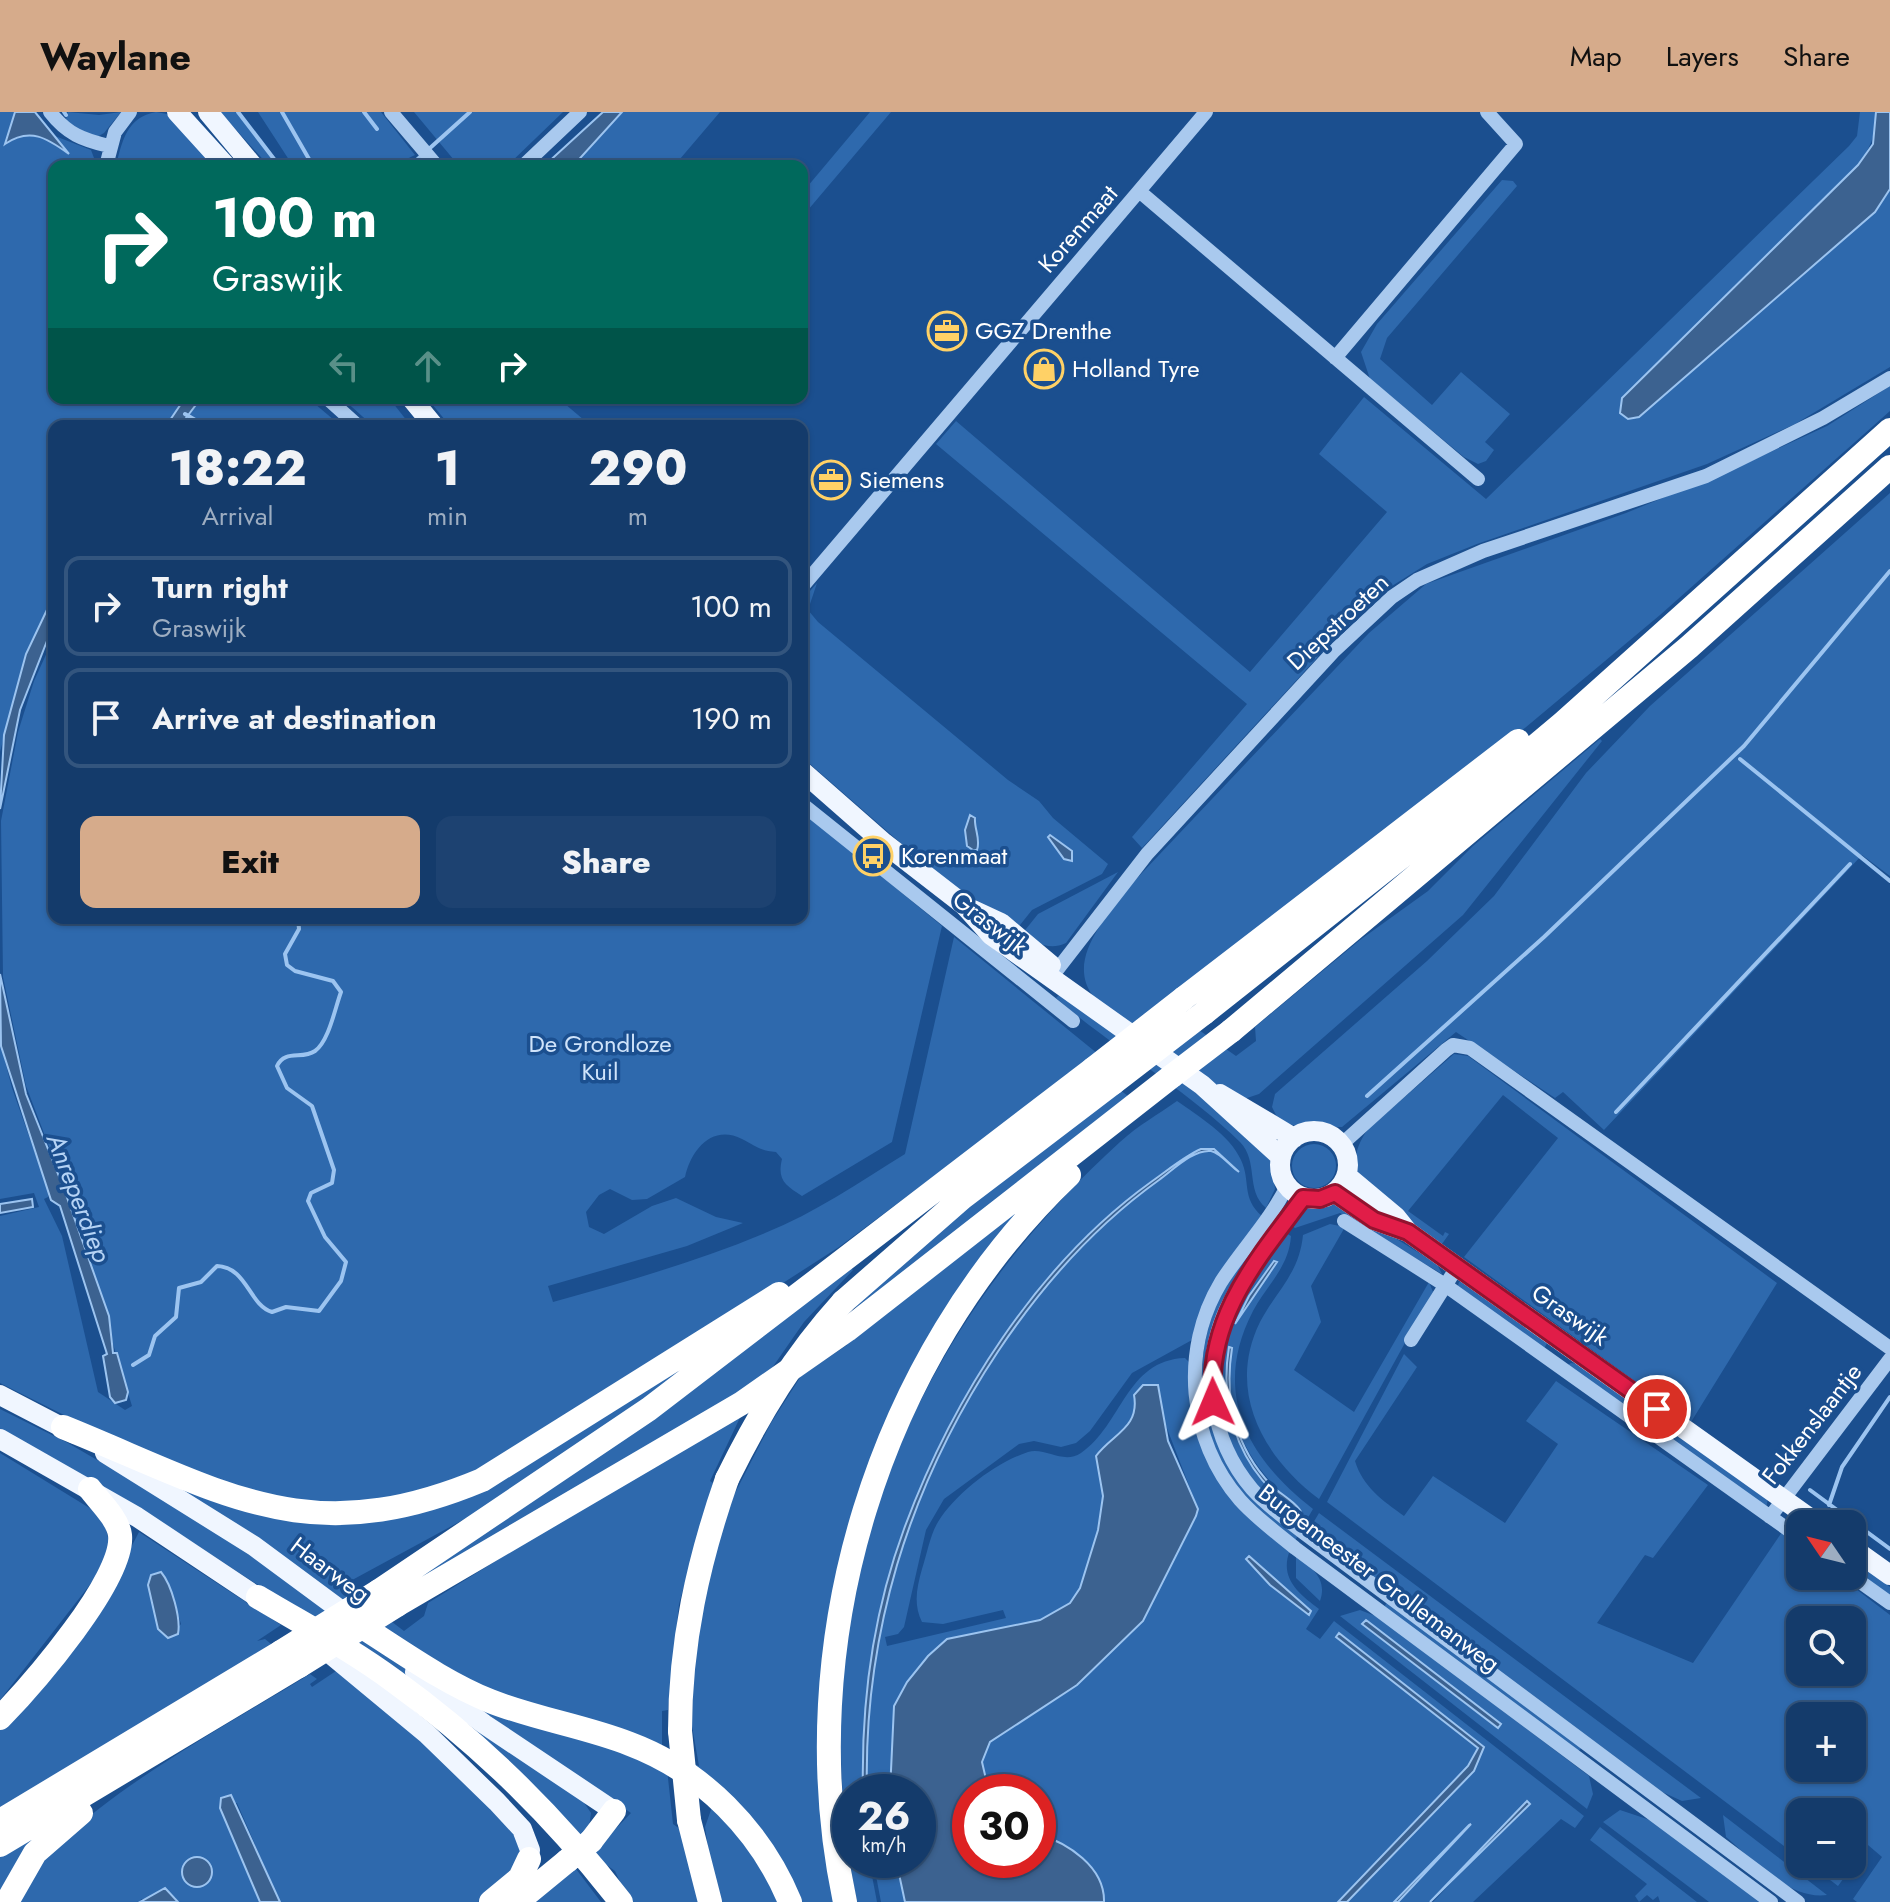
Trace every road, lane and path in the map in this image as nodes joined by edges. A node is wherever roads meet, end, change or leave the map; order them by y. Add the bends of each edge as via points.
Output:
1 (50, 112) edge
2 (130, 112) edge
3 (177, 112) edge
4 (208, 112) edge
5 (391, 112) edge
6 (580, 112) edge
7 (1206, 112) edge
8 (1487, 112) edge
9 (109, 146) junction
10 (107, 160) edge
11 (221, 160) edge
12 (248, 160) edge
13 (432, 160) edge
14 (529, 160) edge
15 (1139, 191) junction
16 (1335, 358) junction
17 (1890, 378) edge
18 (334, 404) edge
19 (402, 404) edge
20 (416, 404) edge
21 (351, 420) edge
22 (414, 420) edge
23 (429, 420) edge
24 (1890, 430) edge
25 (1890, 467) edge
26 (1478, 479) dead end
27 (808, 580) edge
28 (808, 776) edge
29 (808, 809) edge
30 (1053, 975) junction
31 (1073, 1021) dead end
32 (1103, 1076) junction
33 (1202, 1085) junction
34 (1143, 1104) junction
35 (1294, 1138) junction
36 (1342, 1144) junction
37 (1281, 1157) junction
38 (1347, 1176) junction
39 (1295, 1192) junction
40 (1335, 1193) junction
41 (1344, 1221) dead end
42 (1408, 1232) junction
43 (846, 1261) junction
44 (1457, 1267) junction
45 (1445, 1285) junction
46 (1411, 1340) dead end
47 (1890, 1348) edge
48 (1890, 1359) edge
49 (0, 1395) edge
50 (63, 1427) junction
51 (0, 1439) edge
52 (90, 1489) junction
53 (1782, 1497) junction
54 (1799, 1510) edge
55 (1770, 1517) junction
56 (1786, 1528) edge
57 (1866, 1558) edge
58 (1890, 1575) edge
59 (1866, 1586) edge
60 (258, 1597) junction
61 (388, 1598) junction
62 (1890, 1603) edge
63 (358, 1624) junction
64 (290, 1659) junction
65 (0, 1718) edge
66 (186, 1736) junction
67 (614, 1811) joint
68 (0, 1821) edge
69 (0, 1845) edge
70 (529, 1859) joint
71 (7, 1902) edge
72 (491, 1902) edge
73 (517, 1902) edge
74 (621, 1902) edge
75 (710, 1902) edge
76 (790, 1902) edge
77 (845, 1902) edge
78 (1771, 1902) edge
79 (1798, 1902) edge

1 - 9 street via 80,139
2 - 9 street
3 - 11 main road
4 - 12 main road
5 - 13 street
6 - 14 street
7 - 15 street, Korenmaat
8 - 16 street via 1516,144
9 - 10 street
15 - 16 street, Korenmaat
15 - 27 street, Korenmaat
16 - 26 street, Korenmaat
17 - 30 street, Diepstroeten via 1706,476 1483,551 1392,597 1333,652 1147,854
18 - 21 street
19 - 22 main road
20 - 23 main road
24 - 32 highway, bridge via 1444,823
25 - 34 highway, bridge via 1689,647
28 - 30 main road, Graswijk via 964,905 991,935
29 - 31 street, Graswijk
30 - 33 main road, Graswijk
32 - 43 highway
32 - 75 highway, bridge via 843,1302 770,1396 727,1479 704,1545 683,1656 680,1731 689,1820
33 - 35 main road, Graswijk
33 - 37 main road, Graswijk
34 - 61 highway via 847,1330 742,1403
34 - 77 highway via 1051,1193 993,1263 925,1367 886,1450 850,1563 832,1671 830,1789
35 - 36 main road via 1315,1131
35 - 37 main road
36 - 38 main road
36 - 47 street via 1446,1050 1453,1045 1470,1048
37 - 39 main road via 1281,1172
38 - 40 main road
38 - 42 main road, Graswijk
39 - 40 main road via 1320,1199
39 - 78 street, Burgemeester Grollemanweg via 1221,1283 1197,1348 1198,1411 1209,1450 1228,1484 1295,1548
39 - 79 street, Burgemeester Grollemanweg via 1234,1294 1216,1340 1213,1402 1226,1449 1242,1477 1279,1514
40 - 42 main road, Graswijk via 1374,1220
41 - 45 street, Graswijk
42 - 44 main road, Graswijk
43 - 50 highway via 769,1300 482,1480 396,1510 338,1515 267,1507 210,1490
43 - 61 highway
44 - 45 street
44 - 53 main road, Graswijk
45 - 46 street
45 - 55 street, Graswijk
48 - 53 street, Fokkenslaantje
49 - 50 main road, Haarweg
50 - 63 main road, Haarweg via 254,1546
51 - 52 main road
52 - 60 main road
52 - 65 highway via 118,1526 117,1562 65,1640
53 - 54 main road, Graswijk
53 - 55 street, Fokkenslaantje
55 - 56 street, Graswijk
57 - 58 main road
59 - 62 street
60 - 70 main road via 474,1778 522,1829
60 - 74 highway via 392,1679 473,1744 564,1833
61 - 64 highway, bridge
63 - 67 main road, Haarweg via 484,1724
63 - 76 highway via 462,1689 662,1759 741,1820 775,1868
64 - 66 highway
64 - 68 highway
66 - 69 highway
66 - 71 highway via 66,1824 35,1853
67 - 73 highway, bridge via 591,1841
70 - 72 highway via 520,1878

